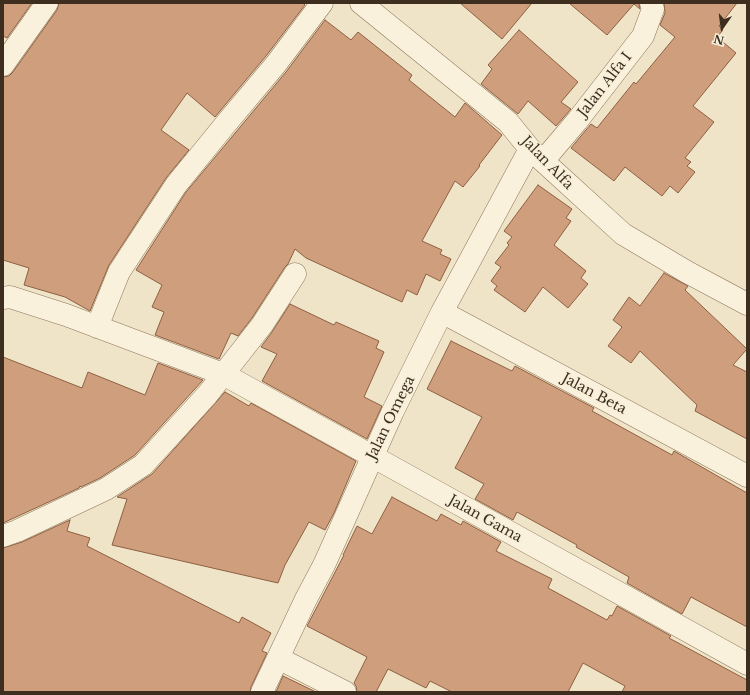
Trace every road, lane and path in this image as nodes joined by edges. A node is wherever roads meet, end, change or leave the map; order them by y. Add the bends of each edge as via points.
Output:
1 (47, 3) edge
2 (322, 3) edge
3 (361, 3) edge
4 (651, 3) edge
5 (3, 66) edge
6 (536, 155) junction
7 (295, 274) dead end
8 (3, 298) edge
9 (747, 304) edge
10 (442, 312) junction
11 (97, 327) junction
12 (223, 374) junction
13 (372, 456) junction
14 (747, 476) edge
15 (3, 536) edge
16 (278, 658) junction
17 (747, 664) edge
18 (262, 692) edge
19 (345, 692) edge

1 - 5 street
2 - 11 street via 276,64 176,185 120,272
3 - 6 street, Jalan Alfa via 508,122
4 - 6 street, Jalan Alfa I via 653,10 643,36 577,121
6 - 9 street, Jalan Alfa via 623,234
6 - 10 street, Jalan Omega
7 - 12 street via 262,325
8 - 11 street, Jalan Gama via 10,296
10 - 13 street, Jalan Omega
10 - 14 street, Jalan Beta
11 - 12 street, Jalan Gama
12 - 13 street, Jalan Gama
12 - 15 street via 144,465 132,474
13 - 16 street, Jalan Omega via 324,565
13 - 17 street, Jalan Gama
16 - 18 street, Jalan Omega
16 - 19 street

